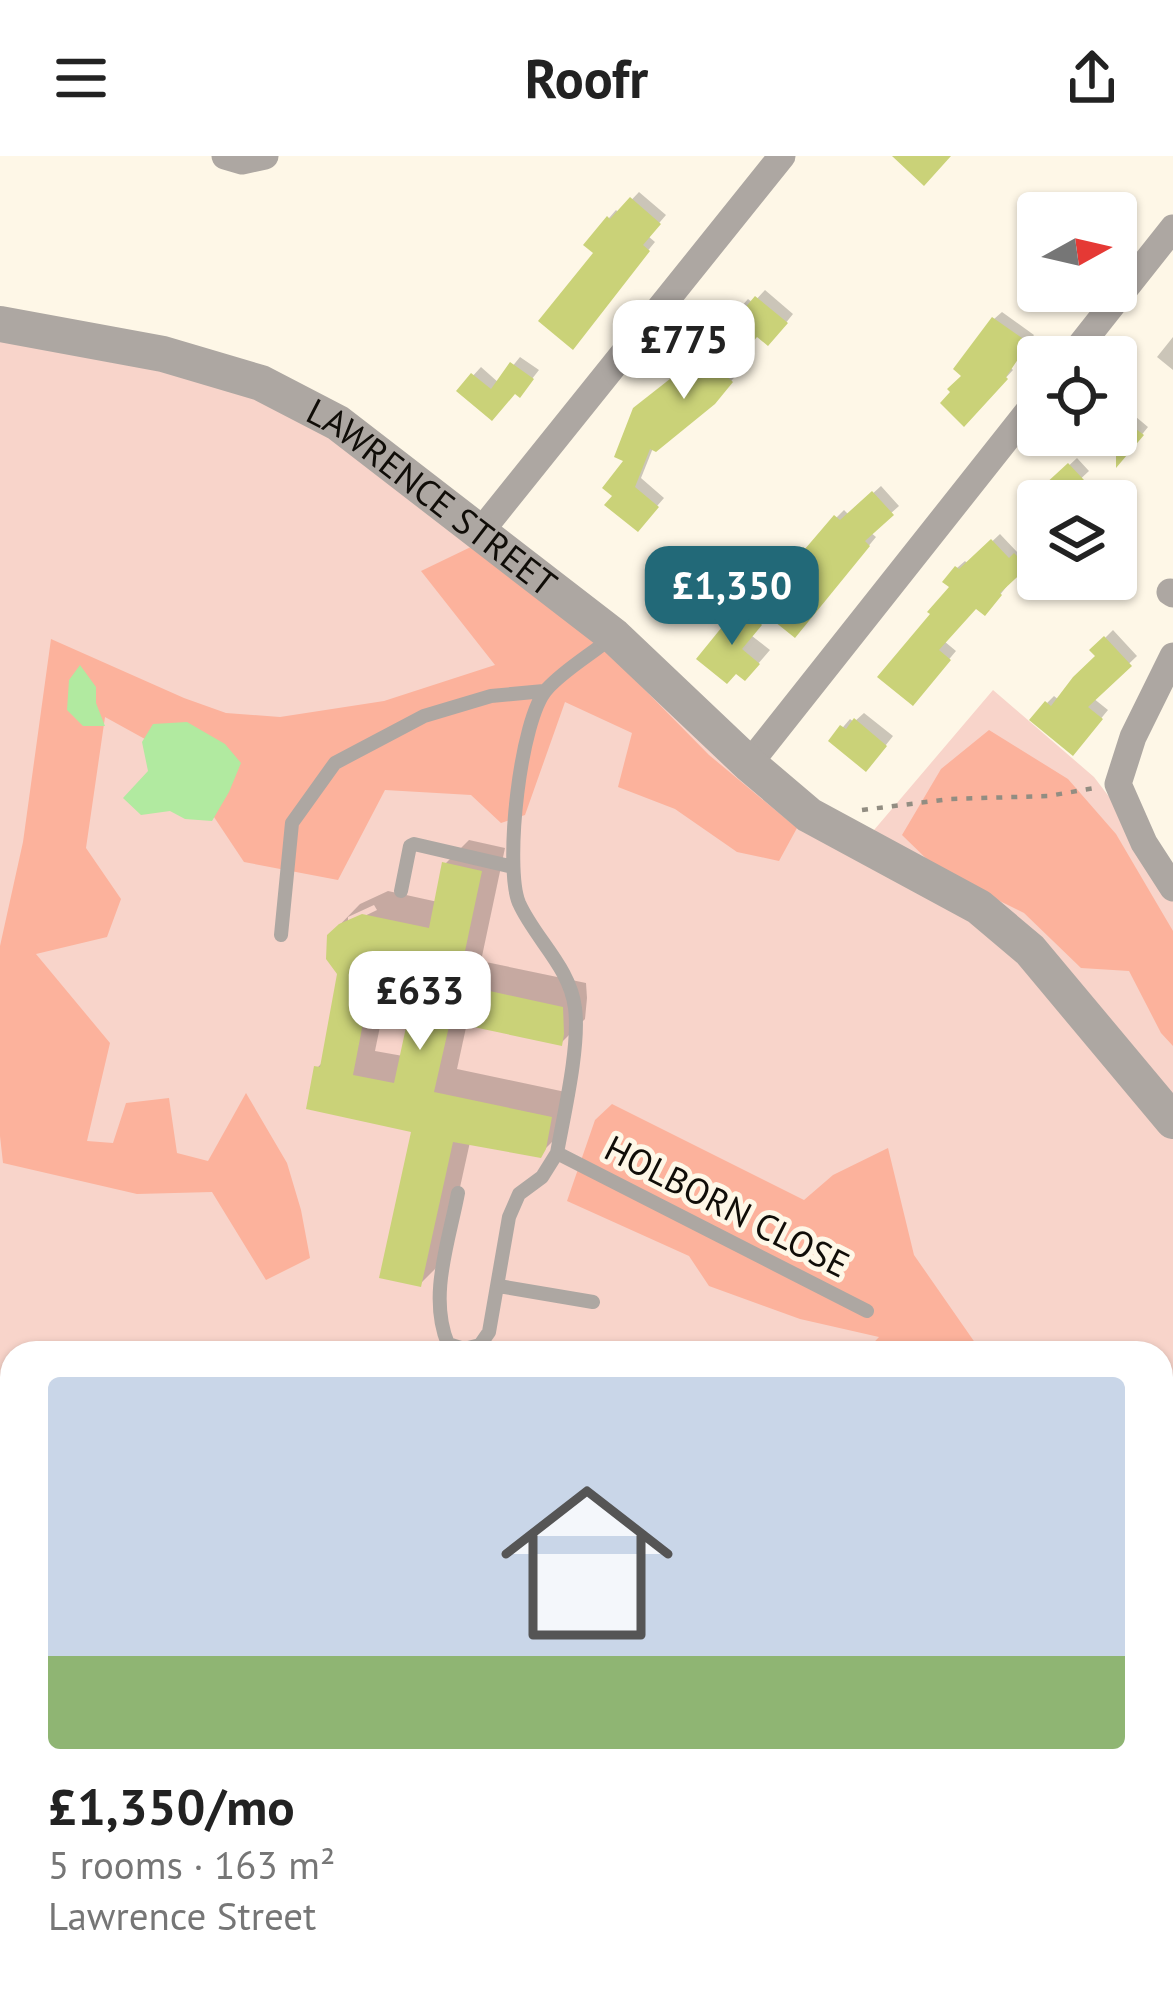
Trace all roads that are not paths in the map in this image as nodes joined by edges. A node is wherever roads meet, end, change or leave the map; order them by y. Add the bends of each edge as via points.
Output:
1 (225, 156) edge
2 (265, 156) edge
3 (782, 156) edge
4 (1173, 228) edge
5 (0, 324) edge
6 (1088, 336) edge
7 (1017, 426) edge
8 (481, 532) junction
9 (614, 636) junction
10 (1173, 656) edge
11 (544, 691) junction
12 (749, 764) junction
13 (513, 868) junction
14 (1173, 888) edge
15 (401, 891) dead end
16 (281, 934) dead end
17 (1173, 1121) edge
18 (556, 1154) junction
19 (458, 1192) dead end
20 (499, 1286) junction
21 (593, 1302) dead end
22 (867, 1311) dead end
23 (447, 1341) edge
24 (483, 1341) edge

1 - 2 street
3 - 8 street
4 - 6 street
5 - 8 street, LAWRENCE STREET via 163,354 261,382 338,423
7 - 12 street
8 - 9 street, LAWRENCE STREET
9 - 11 lane
9 - 12 street, LAWRENCE STREET
10 - 14 street via 1132,736 1118,784
11 - 13 lane, HOLBORN CLOSE via 521,756
11 - 16 lane via 424,716 334,763 292,823
12 - 17 street, LAWRENCE STREET via 809,815 979,907 1030,950
13 - 15 lane via 414,844
13 - 18 lane, HOLBORN CLOSE via 517,898 575,1006
18 - 20 lane via 519,1193
18 - 22 lane, HOLBORN CLOSE
19 - 23 lane via 438,1303
20 - 21 lane
20 - 24 lane

